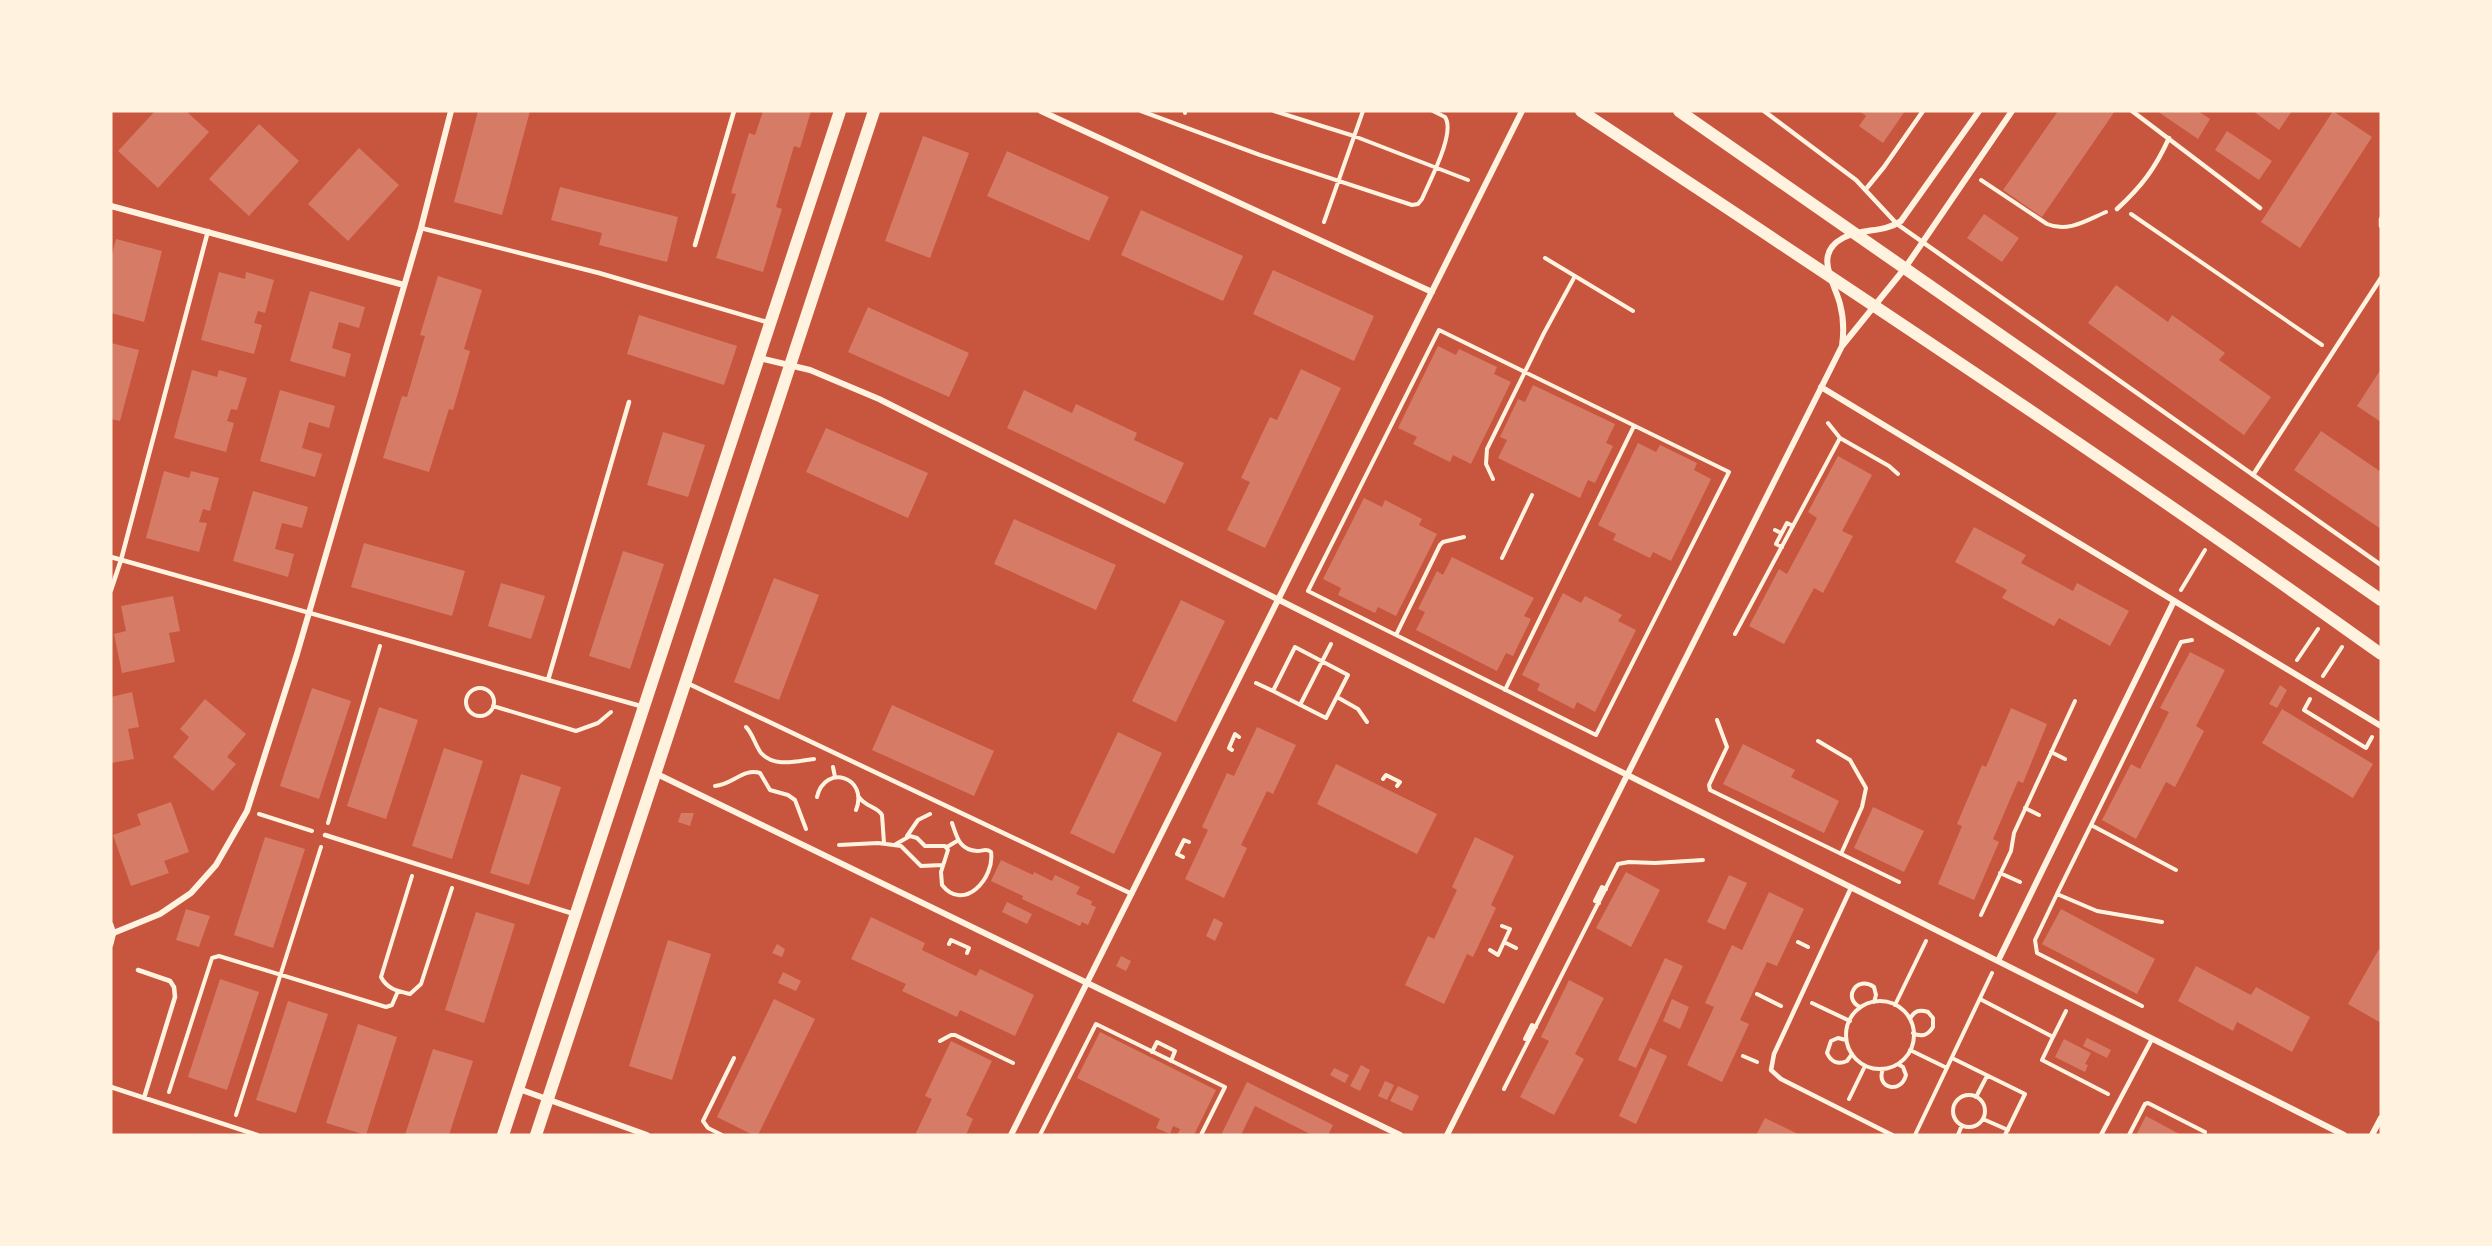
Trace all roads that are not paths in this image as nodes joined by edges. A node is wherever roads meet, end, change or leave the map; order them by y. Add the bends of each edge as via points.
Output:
1 (451, 111) edge
2 (735, 111) edge
3 (840, 111) edge
4 (874, 111) edge
5 (1041, 111) edge
6 (1522, 111) edge
7 (1581, 111) edge
8 (1679, 111) edge
9 (1764, 111) edge
10 (1923, 111) edge
11 (1979, 111) edge
12 (2012, 111) edge
13 (2132, 111) edge
14 (2169, 138) junction
15 (1866, 189) junction
16 (111, 206) edge
17 (2260, 208) dead end
18 (2117, 209) road end
19 (2381, 219) edge
20 (1897, 224) junction
21 (2381, 226) edge
22 (421, 228) junction
23 (208, 231) junction
24 (1856, 234) junction
25 (1923, 242) junction
26 (695, 245) dead end
27 (1905, 268) junction
28 (1828, 275) junction
29 (2381, 278) edge
30 (404, 285) junction
31 (1432, 292) junction
32 (1874, 306) junction
33 (770, 323) junction
34 (1842, 346) junction
35 (759, 358) junction
36 (790, 365) junction
37 (1821, 387) junction
38 (629, 402) dead end
39 (2253, 475) junction
40 (111, 557) edge
41 (121, 560) junction
42 (2381, 565) edge
43 (111, 590) edge
44 (1278, 600) junction
45 (2381, 600) edge
46 (2174, 601) junction
47 (310, 612) junction
48 (2380, 651) edge
49 (548, 680) junction
50 (686, 682) junction
51 (644, 707) junction
52 (2381, 726) edge
53 (656, 773) junction
54 (1627, 776) junction
55 (325, 835) road end
56 (1851, 888) junction
57 (1131, 894) junction
58 (576, 914) junction
59 (111, 924) edge
60 (113, 933) edge
61 (111, 945) edge
62 (1998, 961) junction
63 (138, 970) dead end
64 (1087, 983) junction
65 (2152, 1039) junction
66 (111, 1087) edge
67 (519, 1089) junction
68 (144, 1098) junction
69 (548, 1099) junction
70 (2381, 1118) edge
71 (257, 1135) edge
72 (503, 1135) edge
73 (536, 1135) edge
74 (647, 1135) edge
75 (1011, 1135) edge
76 (1400, 1135) edge
77 (1447, 1135) edge
78 (1892, 1135) edge
79 (2101, 1135) edge
80 (2344, 1135) edge
81 (2372, 1135) edge

1 - 22 street
2 - 26 lane
3 - 33 main road
4 - 36 main road
5 - 31 street
6 - 31 street
7 - 28 main road
8 - 24 main road
9 - 15 lane
10 - 15 lane
11 - 20 street
12 - 25 street
13 - 14 lane
14 - 17 lane
14 - 18 lane via 2156,165
15 - 20 lane
16 - 23 street
19 - 21 lane
20 - 24 street
20 - 25 lane
22 - 30 street
22 - 33 lane via 599,273
23 - 30 street
23 - 41 lane
24 - 27 main road
24 - 28 street via 1832,245 1826,264
25 - 27 street
25 - 39 lane
27 - 32 street
27 - 45 main road
28 - 32 main road
28 - 34 street via 1843,316
29 - 39 lane
30 - 47 street
31 - 44 street
32 - 34 street
32 - 48 main road
33 - 35 main road
34 - 37 street
35 - 36 street
35 - 51 main road
36 - 44 street via 853,387
36 - 50 main road
37 - 46 street
37 - 54 street
38 - 49 lane
39 - 42 lane
40 - 41 lane
41 - 43 lane
41 - 47 lane
44 - 54 street
44 - 57 street
46 - 52 street
46 - 62 street
47 - 49 lane
47 - 60 street via 247,811 216,865 191,893 160,914
49 - 51 lane
50 - 53 main road
50 - 57 lane
51 - 58 main road
53 - 64 street
53 - 69 main road
54 - 56 street
54 - 77 street
55 - 58 lane
56 - 62 street
56 - 78 lane via 1774,1054 1771,1070 1781,1079
57 - 64 street
58 - 67 main road
59 - 60 lane
60 - 61 lane
62 - 65 street
63 - 68 lane via 170,981 175,997
64 - 75 street
64 - 76 street
65 - 79 lane
65 - 80 street
66 - 68 lane
67 - 69 street
67 - 72 main road
68 - 71 lane
69 - 73 main road
69 - 74 street
70 - 81 street

